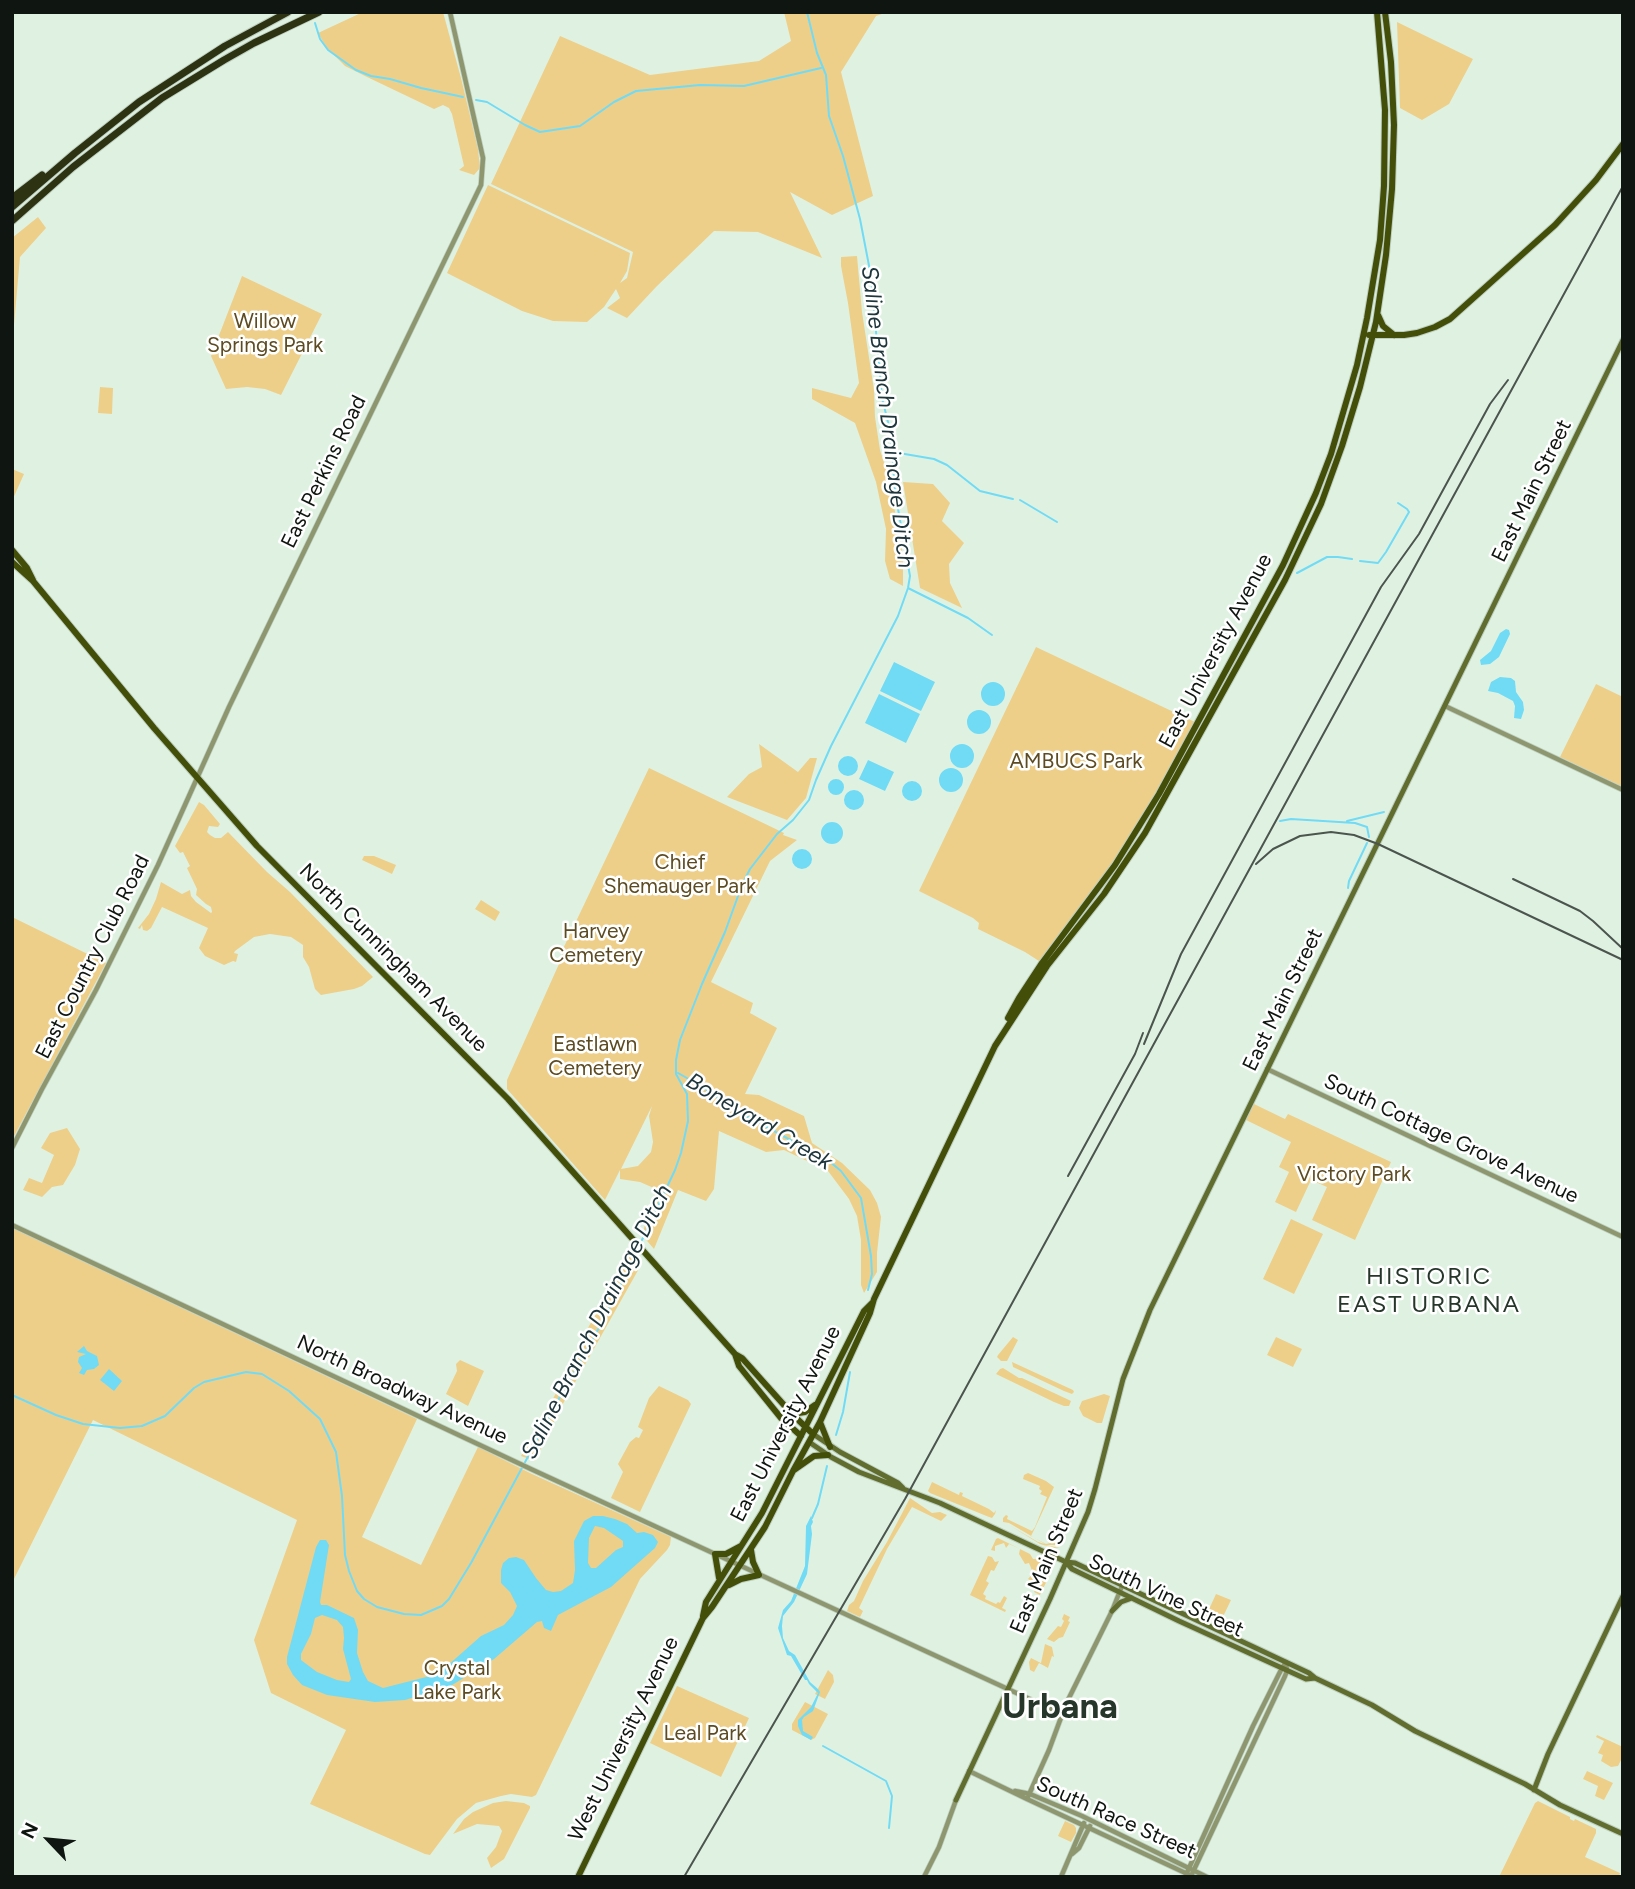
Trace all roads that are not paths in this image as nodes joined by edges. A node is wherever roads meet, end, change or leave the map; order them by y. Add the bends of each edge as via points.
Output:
1 (289, 12) edge
2 (319, 12) edge
3 (450, 12) edge
4 (1377, 12) edge
5 (1385, 12) edge
6 (1623, 144) edge
7 (75, 153) junction
8 (73, 167) junction
9 (12, 198) edge
10 (12, 207) edge
11 (12, 221) edge
12 (12, 228) edge
13 (1377, 313) junction
14 (1364, 334) junction
15 (1373, 335) junction
16 (1394, 335) junction
17 (1623, 340) edge
18 (12, 550) edge
19 (12, 562) edge
20 (33, 581) junction
21 (1445, 706) junction
22 (197, 779) junction
23 (1623, 790) edge
24 (999, 1039) junction
25 (1267, 1069) junction
26 (12, 1148) edge
27 (12, 1225) edge
28 (1623, 1237) edge
29 (872, 1303) junction
30 (735, 1354) junction
31 (817, 1404) junction
32 (792, 1414) junction
33 (820, 1422) junction
34 (805, 1427) junction
35 (813, 1434) junction
36 (800, 1436) junction
37 (809, 1442) junction
38 (830, 1447) junction
39 (828, 1455) junction
40 (793, 1471) junction
41 (905, 1490) junction
42 (742, 1545) junction
43 (751, 1550) junction
44 (715, 1554) junction
45 (731, 1562) junction
46 (1066, 1562) junction
47 (740, 1566) junction
48 (759, 1575) junction
49 (719, 1580) junction
50 (1122, 1586) junction
51 (726, 1587) junction
52 (1119, 1592) junction
53 (1623, 1596) edge
54 (1132, 1598) junction
55 (1112, 1611) junction
56 (703, 1618) junction
57 (1212, 1628) junction
58 (1209, 1634) junction
59 (1255, 1647) junction
60 (1252, 1654) junction
61 (1286, 1662) junction
62 (1284, 1669) junction
63 (1315, 1678) junction
64 (1008, 1689) junction
65 (1273, 1693) junction
66 (1062, 1714) junction
67 (970, 1770) junction
68 (1534, 1790) junction
69 (1028, 1797) junction
70 (956, 1800) joint
71 (1089, 1820) junction
72 (1086, 1826) junction
73 (1623, 1834) edge
74 (1190, 1874) edge
75 (578, 1877) edge
76 (924, 1877) edge
77 (1061, 1877) edge
78 (1208, 1877) edge

1 - 7 highway via 183,72
2 - 8 highway via 193,78
3 - 22 street, East Perkins Road via 483,158 482,180
4 - 14 main road, East University Avenue via 1385,110 1384,186
5 - 13 main road, East University Avenue via 1393,153 1390,224
6 - 16 main road via 1580,199 1461,311 1426,331
7 - 9 highway
7 - 10 highway
8 - 11 highway
8 - 12 highway
13 - 15 main road, East University Avenue
13 - 16 main road
14 - 15 main road
14 - 24 main road, East University Avenue via 1331,454 1278,575 1143,820 1029,982
15 - 16 main road
15 - 24 main road, East University Avenue via 1333,472 1282,586 1145,833
17 - 21 main road, East Main Street
18 - 20 main road, North Cunningham Avenue
19 - 20 main road, North Cunningham Avenue
20 - 22 main road, North Cunningham Avenue
21 - 23 street
21 - 25 main road, East Main Street
22 - 26 street, East Country Club Road via 101,981
22 - 30 main road, North Cunningham Avenue via 257,846 508,1098
24 - 29 main road, East University Avenue
25 - 28 street, South Cottage Grove Avenue
25 - 46 main road, East Main Street via 1143,1325 1123,1379 1093,1499
27 - 44 street, North Broadway Avenue
29 - 31 main road, East University Avenue
29 - 33 main road, East University Avenue
30 - 32 main road, North Cunningham Avenue
30 - 36 main road, North Cunningham Avenue via 739,1366
31 - 32 main road
31 - 34 main road, East University Avenue
32 - 34 main road, North Cunningham Avenue
33 - 35 main road, East University Avenue
33 - 38 main road
34 - 35 main road, North Cunningham Avenue
34 - 36 main road, East University Avenue
35 - 37 main road, East University Avenue
35 - 38 main road
36 - 37 main road, North Cunningham Avenue
36 - 42 main road, East University Avenue
37 - 39 main road
37 - 40 main road, East University Avenue
38 - 41 main road
39 - 40 main road via 814,1456
39 - 41 main road
40 - 43 main road, East University Avenue
41 - 46 main road
42 - 44 main road
42 - 45 main road, East University Avenue
43 - 47 main road, East University Avenue
43 - 48 main road
44 - 45 street, North Broadway Avenue
44 - 49 main road
45 - 47 street, North Broadway Avenue
45 - 49 main road, West University Avenue
46 - 50 main road, South Vine Street
46 - 52 main road, South Vine Street
46 - 64 main road, East Main Street
47 - 48 street, North Broadway Avenue
47 - 51 main road, West University Avenue
48 - 51 main road
48 - 64 street, North Broadway Avenue
49 - 56 main road, West University Avenue
50 - 52 street
50 - 57 main road, South Vine Street
51 - 56 main road, West University Avenue
52 - 54 main road, South Vine Street
52 - 55 street
53 - 68 main road
54 - 55 main road
54 - 58 main road, South Vine Street
55 - 66 street
56 - 75 main road, West University Avenue
57 - 58 main road
57 - 59 main road, South Vine Street
58 - 60 main road, South Vine Street
59 - 60 main road
59 - 61 main road, South Vine Street
60 - 62 main road, South Vine Street
61 - 62 street
61 - 63 main road, South Vine Street
62 - 63 main road, South Vine Street
62 - 65 street
63 - 68 main road, South Vine Street
64 - 66 street, North Broadway Avenue
64 - 67 main road, East Main Street
65 - 74 street
65 - 74 street via 1222,1793
66 - 69 street
67 - 69 street, South Race Street
67 - 70 main road, East Main Street
68 - 73 main road, South Vine Street
69 - 71 street, South Race Street
69 - 72 street, South Race Street
70 - 76 street
71 - 72 street
71 - 74 street, South Race Street
72 - 74 street, South Race Street
72 - 77 street
74 - 78 street, South Race Street

